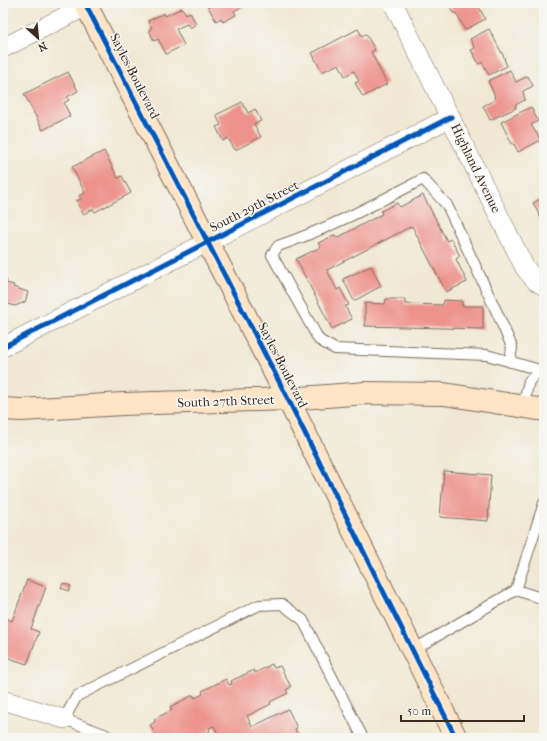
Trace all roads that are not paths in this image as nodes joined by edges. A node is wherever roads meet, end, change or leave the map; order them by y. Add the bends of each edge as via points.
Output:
1 (393, 3) edge
2 (88, 4) edge
3 (3, 48) edge
4 (450, 117) junction
5 (208, 242) junction
6 (544, 286) edge
7 (3, 347) edge
8 (510, 362) junction
9 (542, 370) edge
10 (288, 399) junction
11 (534, 408) edge
12 (3, 409) edge
13 (544, 503) edge
14 (516, 590) junction
15 (544, 599) edge
16 (413, 650) junction
17 (3, 700) edge
18 (64, 720) junction
19 (110, 738) edge
20 (363, 738) edge
21 (456, 738) edge

1 - 4 street, Highland Avenue
2 - 3 street
2 - 5 street, Sayles Boulevard
4 - 5 street, South 29th Street
4 - 6 street, Highland Avenue via 526,268 536,281
5 - 7 street, South 29th Street
5 - 10 street, Sayles Boulevard
8 - 8 lane via 487,355 334,349 319,340 272,255 278,246 346,218 422,179 447,205 512,347
8 - 9 lane
9 - 11 lane via 529,382
10 - 11 street, South 27th Street via 366,393 444,394
10 - 12 street, South 27th Street
10 - 16 street, Sayles Boulevard
13 - 14 lane
14 - 15 lane
14 - 16 lane
16 - 21 street, Sayles Boulevard
17 - 18 street
18 - 19 lane
18 - 20 lane via 77,696 259,605 282,604 303,620

